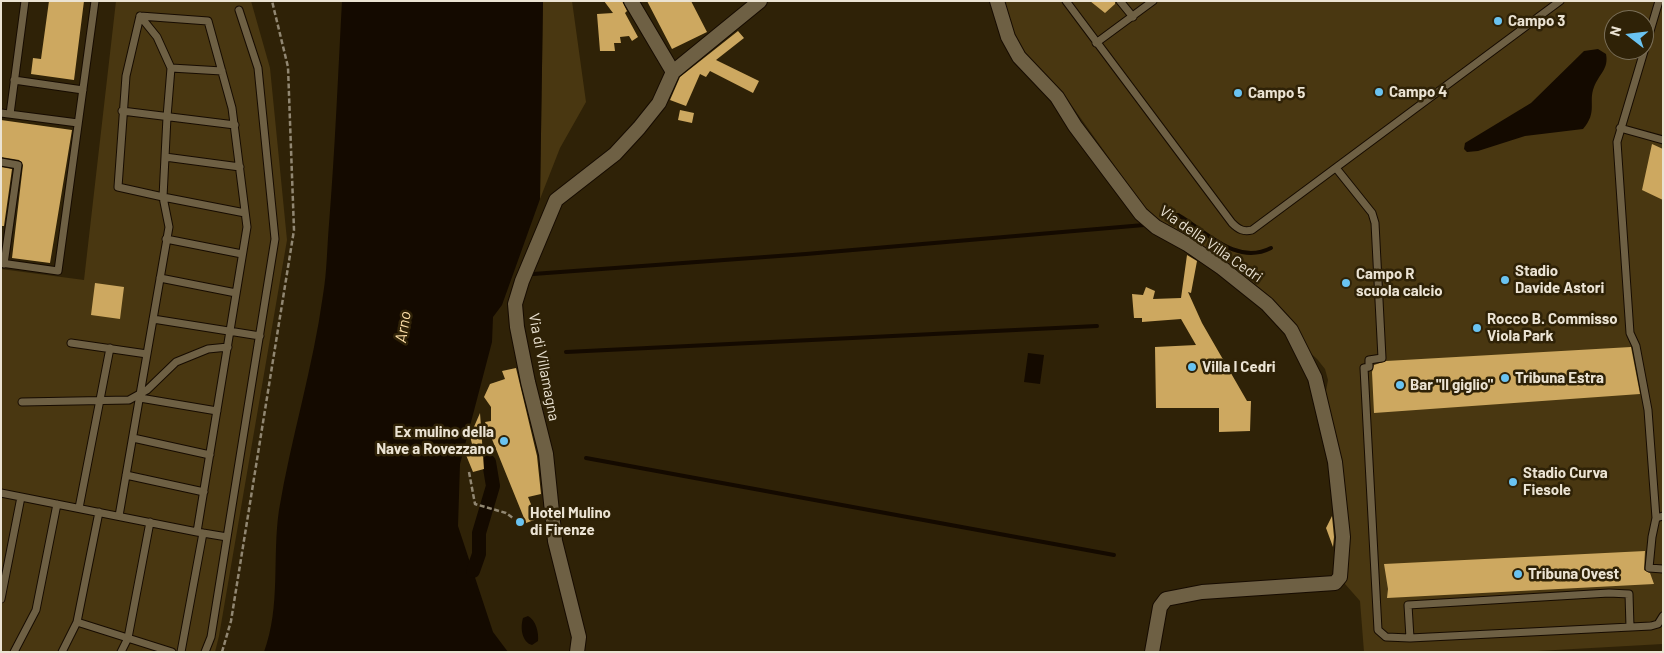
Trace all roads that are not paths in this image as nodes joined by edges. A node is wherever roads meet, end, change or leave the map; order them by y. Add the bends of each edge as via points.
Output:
1 (25, 1) edge
2 (95, 1) edge
3 (631, 1) edge
4 (760, 1) edge
5 (997, 1) edge
6 (1066, 1) edge
7 (1120, 1) edge
8 (1153, 1) edge
9 (1560, 1) edge
10 (1659, 1) edge
11 (239, 10) dead end
12 (140, 16) junction
13 (1133, 17) junction
14 (1096, 43) junction
15 (172, 68) junction
16 (222, 71) junction
17 (673, 72) junction
18 (14, 80) junction
19 (83, 90) junction
20 (122, 111) junction
21 (1, 113) edge
22 (10, 114) junction
23 (167, 117) junction
24 (78, 123) junction
25 (234, 125) junction
26 (1620, 128) junction
27 (1663, 140) edge
28 (165, 157) junction
29 (1, 162) edge
30 (240, 167) junction
31 (1336, 168) junction
32 (163, 197) junction
33 (245, 213) junction
34 (166, 239) junction
35 (242, 254) junction
36 (3, 264) edge
37 (160, 278) junction
38 (236, 293) junction
39 (153, 319) junction
40 (230, 332) junction
41 (260, 336) junction
42 (71, 343) dead end
43 (228, 347) junction
44 (110, 348) junction
45 (147, 354) junction
46 (140, 396) junction
47 (22, 402) dead end
48 (99, 402) junction
49 (217, 411) junction
50 (132, 438) junction
51 (210, 455) junction
52 (126, 475) junction
53 (204, 492) junction
54 (1, 493) edge
55 (20, 497) junction
56 (57, 504) junction
57 (79, 508) junction
58 (99, 512) junction
59 (119, 516) junction
60 (1659, 517) edge
61 (150, 522) junction
62 (200, 533) junction
63 (227, 537) junction
64 (1663, 569) edge
65 (1, 599) edge
66 (1663, 616) edge
67 (76, 622) junction
68 (1630, 627) junction
69 (128, 638) junction
70 (1410, 638) junction
71 (14, 652) edge
72 (62, 652) edge
73 (121, 652) edge
74 (172, 652) edge
75 (181, 652) edge
76 (205, 652) edge
77 (578, 652) edge
78 (1152, 652) edge

1 - 18 lane
2 - 19 lane
3 - 17 street
4 - 17 street
5 - 78 street, Via della Villa Cedri via 1008,37 1019,56 1057,97 1142,214 1156,227 1222,268 1268,304 1291,330 1322,397 1335,462 1343,537 1340,577 1334,583 1202,592 1166,599 1160,607
6 - 14 lane
7 - 13 lane
8 - 13 lane
9 - 31 lane
10 - 26 lane
11 - 41 lane via 258,68 275,238
12 - 15 lane via 157,37
12 - 16 lane via 208,21
12 - 20 lane via 126,76
13 - 14 lane
14 - 31 lane via 1238,229 1252,230
15 - 16 lane
15 - 23 lane
16 - 25 lane
17 - 77 street, Via di Villamagna via 659,103 639,128 615,154 556,200 515,304 528,382 546,454 555,541 579,637
18 - 19 lane
18 - 22 lane
19 - 24 lane
20 - 23 lane
20 - 32 lane via 118,187
21 - 22 lane
22 - 24 lane
23 - 25 lane
23 - 28 lane
24 - 36 lane via 58,271
25 - 30 lane
26 - 27 lane
26 - 60 lane via 1617,142 1630,333 1636,346 1648,410
28 - 30 lane
28 - 32 lane
29 - 36 lane via 18,165
30 - 33 lane
31 - 70 lane via 1372,213 1376,232 1382,358 1370,360 1369,367 1364,368 1376,622 1378,630 1386,638
32 - 33 lane
32 - 34 lane via 169,227
33 - 35 lane via 247,227
34 - 35 lane
34 - 37 lane
35 - 38 lane
37 - 38 lane
37 - 39 lane
38 - 40 lane
39 - 40 lane
39 - 45 lane
40 - 41 lane
40 - 43 lane
41 - 63 lane
42 - 44 lane
43 - 46 lane via 208,349 176,362
43 - 49 lane
44 - 45 lane
44 - 48 lane
45 - 46 lane
46 - 48 lane
46 - 49 lane
46 - 50 lane
47 - 48 lane
48 - 57 lane
49 - 51 lane
50 - 51 lane
50 - 52 lane
51 - 53 lane
52 - 53 lane
52 - 59 lane
53 - 62 lane
54 - 55 lane
55 - 56 lane
55 - 65 lane
56 - 57 lane
56 - 71 lane via 36,610
57 - 58 lane
58 - 59 lane
58 - 67 lane
59 - 61 lane
60 - 64 lane via 1652,537 1649,568
61 - 62 lane
61 - 69 lane
62 - 63 lane
62 - 75 lane
63 - 76 lane via 211,637
66 - 68 lane via 1658,624
67 - 69 lane
67 - 72 lane
68 - 70 lane
68 - 70 lane via 1629,594 1609,593 1408,605
69 - 73 lane
69 - 74 lane

